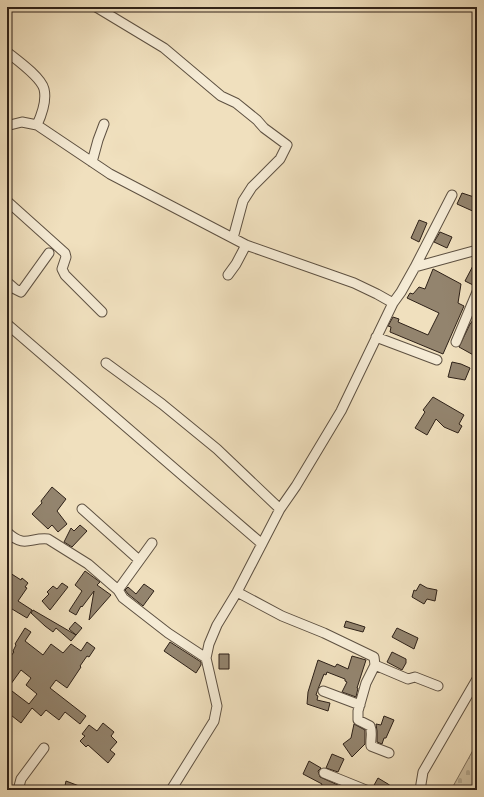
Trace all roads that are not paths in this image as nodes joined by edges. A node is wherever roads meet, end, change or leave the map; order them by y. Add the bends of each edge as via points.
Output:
1 (96, 7) edge
2 (7, 52) edge
3 (104, 124) dead end
4 (37, 125) junction
5 (7, 127) edge
6 (92, 162) junction
7 (452, 195) dead end
8 (7, 200) edge
9 (233, 238) junction
10 (246, 245) junction
11 (477, 250) edge
12 (49, 253) dead end
13 (415, 267) junction
14 (228, 275) dead end
15 (7, 282) edge
16 (477, 292) edge
17 (393, 304) junction
18 (102, 312) dead end
19 (7, 324) edge
20 (376, 337) junction
21 (456, 342) dead end
22 (437, 360) dead end
23 (106, 363) dead end
24 (280, 509) junction
25 (82, 510) dead end
26 (7, 532) edge
27 (152, 544) dead end
28 (262, 544) junction
29 (139, 560) junction
30 (118, 590) junction
31 (237, 592) junction
32 (206, 658) junction
33 (375, 664) junction
34 (477, 679) edge
35 (438, 686) dead end
36 (323, 691) dead end
37 (360, 705) junction
38 (44, 748) dead end
39 (389, 753) dead end
40 (324, 772) dead end
41 (18, 790) edge
42 (171, 790) edge
43 (366, 790) edge
44 (420, 790) edge

1 - 9 street via 164,48 221,96 242,108 287,145 280,159 252,187 243,201
2 - 4 street via 41,82 44,90 44,108
3 - 6 street
4 - 5 street via 22,122
4 - 6 street
6 - 9 street via 110,174
7 - 13 street
8 - 18 street via 65,253 62,269 65,276
9 - 10 street
10 - 14 street
10 - 17 street via 354,283
11 - 13 street
12 - 15 street via 20,292
13 - 17 street
16 - 21 street
17 - 20 street
19 - 28 street
20 - 22 street
20 - 24 street via 341,411
23 - 24 street via 217,449
24 - 28 street
25 - 29 street
26 - 30 street via 24,542 48,539 88,564
27 - 29 street
28 - 31 street
29 - 30 street
30 - 32 street via 123,598 168,633
31 - 32 street via 217,625
31 - 33 street via 282,616 374,658
32 - 42 street via 217,713
33 - 35 street via 408,679 415,677
33 - 37 street
34 - 44 street via 422,772
36 - 37 street
37 - 39 street via 358,720 370,726 371,746
38 - 41 street via 21,779
40 - 43 street

